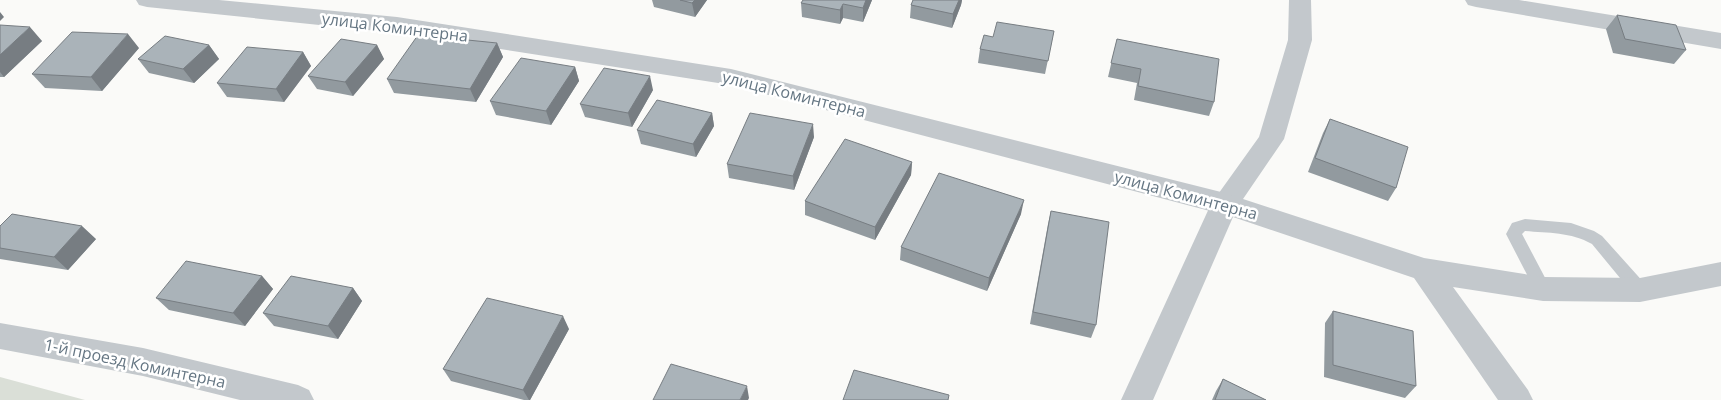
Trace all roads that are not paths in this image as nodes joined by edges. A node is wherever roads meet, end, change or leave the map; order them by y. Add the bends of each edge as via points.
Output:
1 (147, 0) edge
2 (1300, 0) edge
3 (1476, 0) edge
4 (1721, 41) edge
5 (1225, 204) junction
6 (1424, 270) junction
7 (1721, 274) edge
8 (1543, 289) junction
9 (1640, 290) junction
10 (0, 336) edge
11 (298, 400) edge
12 (1137, 400) edge
13 (1517, 400) edge

1 - 5 street, улица Коминтерна via 397,25 732,77
2 - 5 street via 1300,40 1271,139
3 - 4 street
5 - 6 street, улица Коминтерна
5 - 12 street
6 - 8 street, улица Коминтерна
6 - 13 street
7 - 9 street, улица Коминтерна
8 - 9 street, улица Коминтерна
8 - 9 lane via 1514,234 1517,227 1576,229 1589,234
10 - 11 street, 1-й проезд Коминтерна via 143,362

